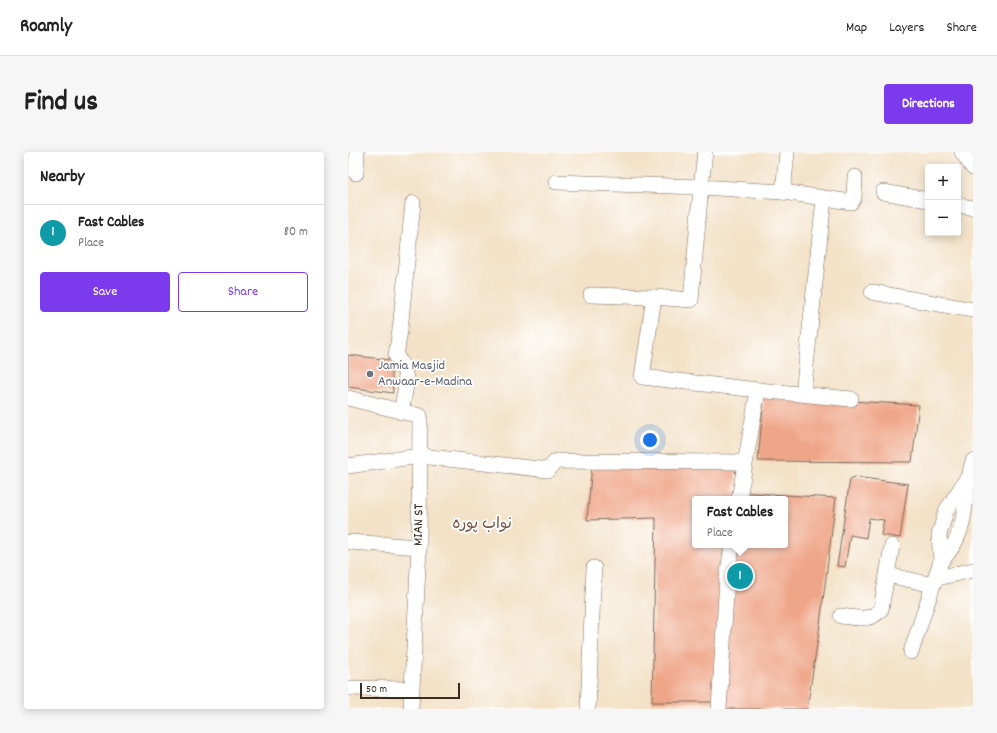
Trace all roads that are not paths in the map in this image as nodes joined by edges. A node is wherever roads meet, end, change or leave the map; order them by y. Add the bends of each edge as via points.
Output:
1 (357, 152) edge
2 (704, 152) edge
3 (787, 152) edge
4 (962, 152) edge
5 (973, 168) edge
6 (356, 173) dead end
7 (855, 177) dead end
8 (556, 182) dead end
9 (701, 187) junction
10 (783, 192) junction
11 (883, 192) dead end
12 (824, 199) junction
13 (925, 199) edge
14 (413, 203) dead end
15 (961, 206) edge
16 (973, 208) edge
17 (872, 292) dead end
18 (591, 295) dead end
19 (654, 297) junction
20 (973, 310) edge
21 (758, 390) junction
22 (803, 394) junction
23 (348, 398) edge
24 (851, 399) dead end
25 (401, 412) junction
26 (420, 456) junction
27 (973, 461) edge
28 (746, 462) junction
29 (348, 466) edge
30 (740, 496) edge
31 (350, 542) dead end
32 (892, 546) dead end
33 (419, 547) junction
34 (732, 548) edge
35 (594, 568) dead end
36 (973, 570) edge
37 (888, 575) junction
38 (935, 581) junction
39 (841, 616) dead end
40 (911, 652) dead end
41 (348, 688) edge
42 (411, 689) junction
43 (411, 709) edge
44 (588, 709) edge
45 (719, 709) edge

1 - 6 street
2 - 9 street
3 - 10 street
4 - 5 street
7 - 12 street via 854,198 851,202
8 - 9 street
9 - 10 street
9 - 19 street via 692,300
10 - 12 street
11 - 13 street
12 - 22 street
14 - 25 street via 396,356 407,374
15 - 16 street
17 - 20 street
18 - 19 street
19 - 21 street via 642,377
21 - 22 street
21 - 28 street
22 - 24 street
23 - 25 street, MIAN ST
25 - 26 street, MIAN ST via 420,416
26 - 28 street via 548,470 556,461
26 - 29 street
26 - 33 street, MIAN ST
27 - 38 street via 967,478 946,511 939,535 941,561
28 - 30 street
31 - 33 street
32 - 37 street
33 - 42 street, MIAN ST
34 - 45 street via 727,578
35 - 44 street
36 - 38 street
37 - 38 street
37 - 39 street via 881,609 877,615 863,618
38 - 40 street
41 - 42 street
42 - 43 street, MIAN ST

